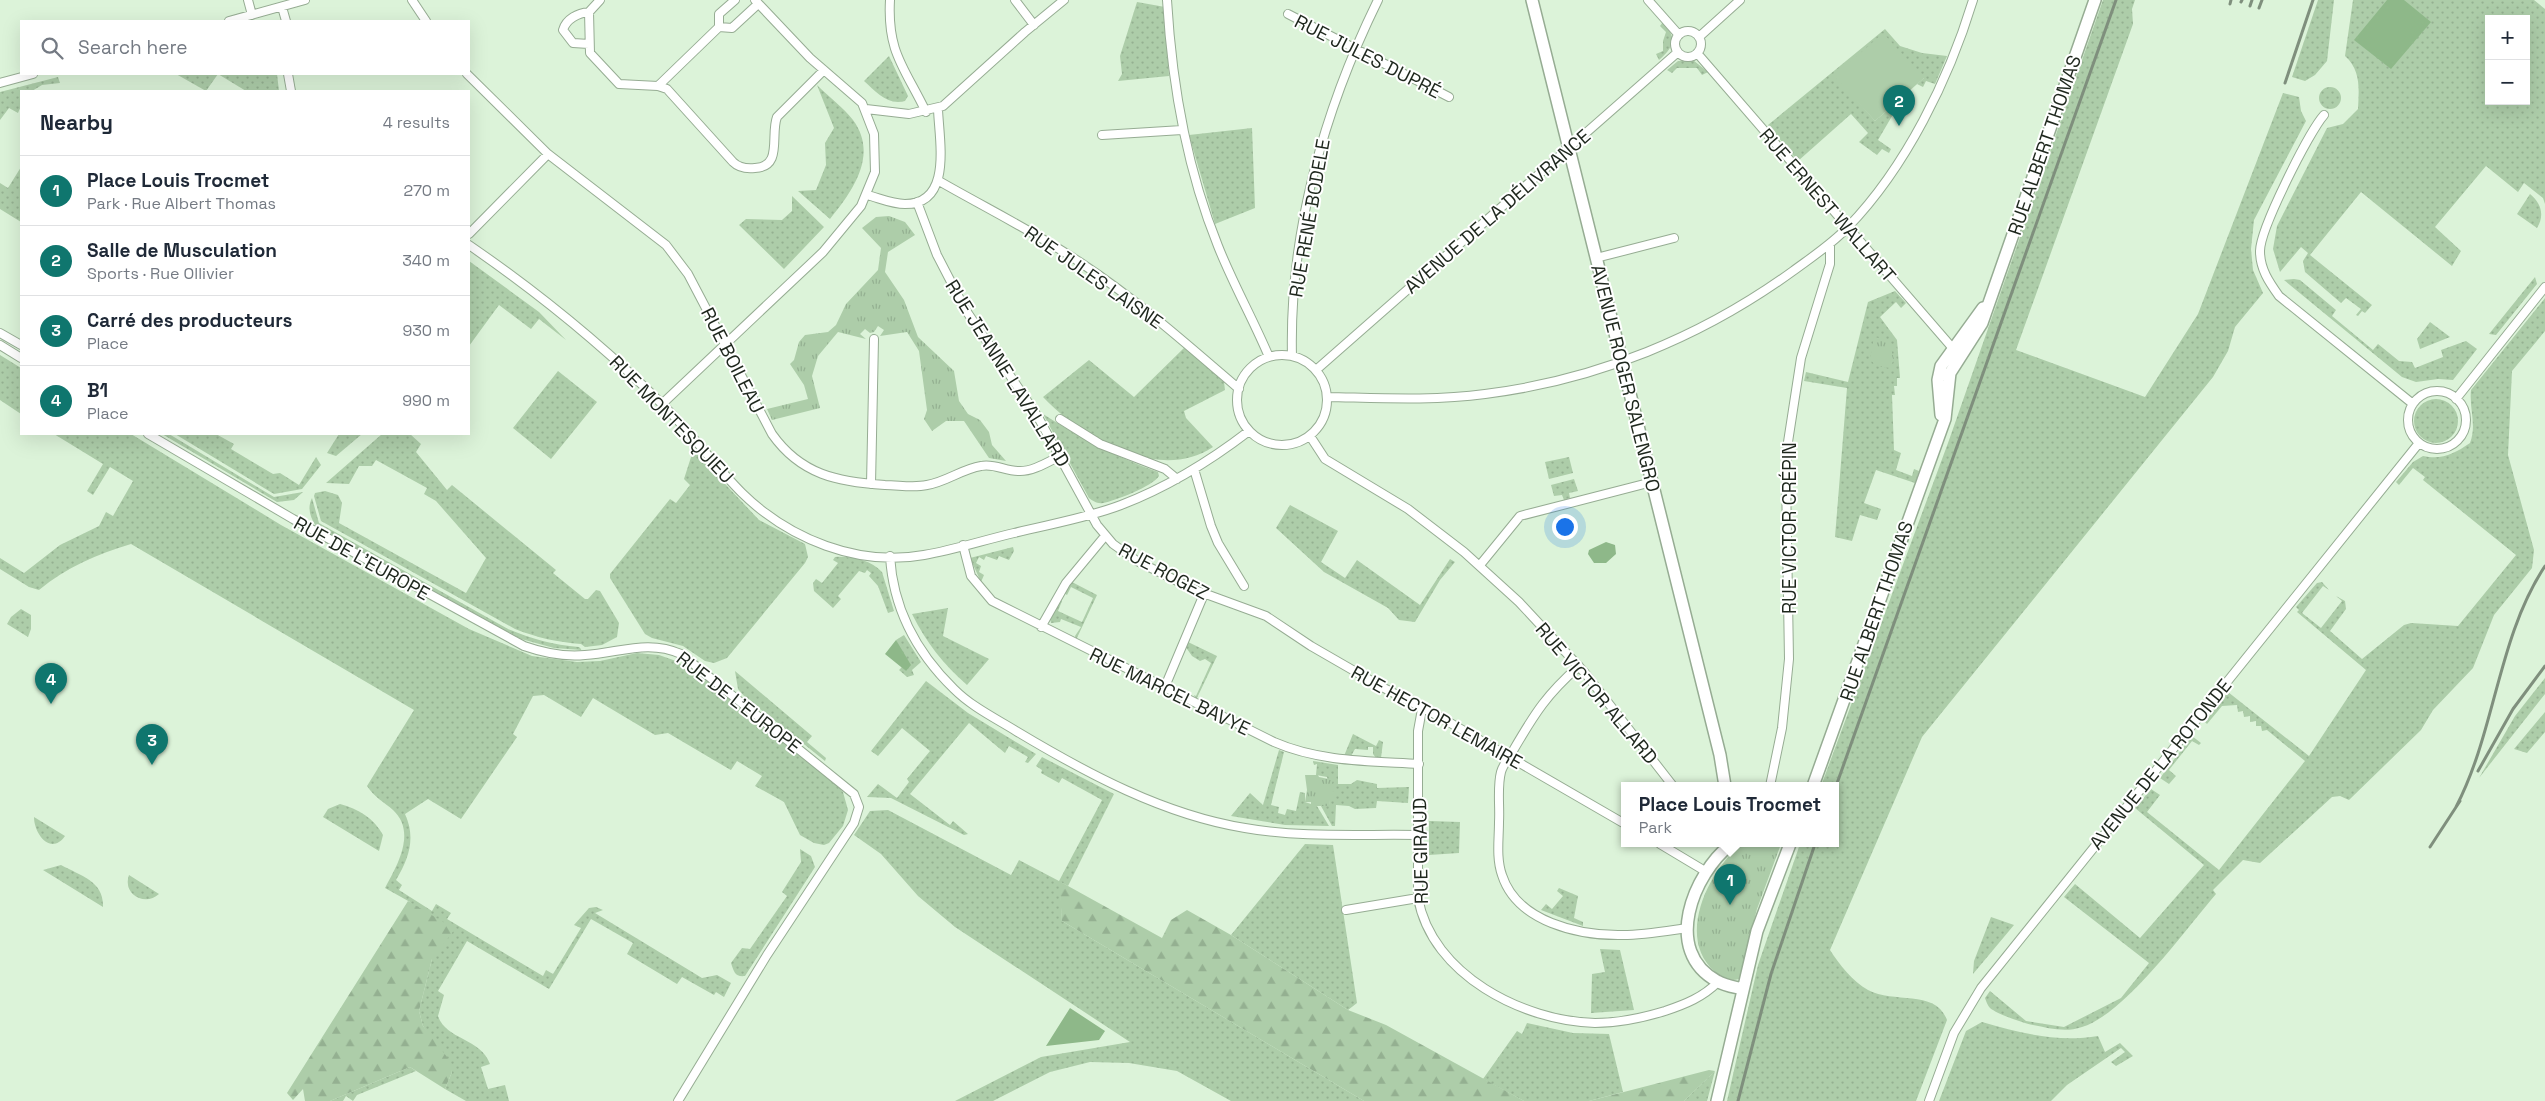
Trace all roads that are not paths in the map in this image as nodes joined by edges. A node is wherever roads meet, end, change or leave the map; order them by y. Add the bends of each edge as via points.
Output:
1 (248, 0) edge
2 (305, 0) edge
3 (412, 0) edge
4 (600, 0) edge
5 (735, 0) edge
6 (890, 0) edge
7 (1015, 0) edge
8 (1064, 0) edge
9 (1167, 0) edge
10 (1378, 0) edge
11 (1532, 0) edge
12 (1648, 0) edge
13 (1740, 0) edge
14 (1972, 0) edge
15 (2095, 0) edge
16 (756, 2) edge
17 (282, 7) junction
18 (589, 12) junction
19 (1288, 14) dead end
20 (252, 15) junction
21 (233, 20) edge
22 (286, 20) edge
23 (425, 20) edge
24 (1034, 24) junction
25 (719, 27) junction
26 (1679, 35) junction
27 (1699, 37) junction
28 (589, 44) junction
29 (1355, 48) junction
30 (1678, 52) junction
31 (1697, 54) junction
32 (824, 70) junction
33 (29, 75) edge
34 (288, 75) edge
35 (468, 75) edge
36 (0, 83) edge
37 (658, 86) junction
38 (291, 90) edge
39 (1449, 97) dead end
40 (866, 109) junction
41 (938, 109) junction
42 (926, 112) junction
43 (2324, 115) dead end
44 (1182, 130) junction
45 (1102, 135) dead end
46 (1568, 148) junction
47 (548, 154) junction
48 (939, 181) junction
49 (867, 195) junction
50 (917, 202) junction
51 (1848, 228) junction
52 (470, 233) edge
53 (1674, 238) dead end
54 (1830, 244) junction
55 (470, 246) edge
56 (1596, 258) junction
57 (2545, 287) edge
58 (0, 332) edge
59 (874, 339) dead end
60 (0, 345) edge
61 (20, 345) edge
62 (726, 345) junction
63 (1957, 352) junction
64 (1292, 356) junction
65 (20, 357) edge
66 (1269, 357) junction
67 (1622, 362) junction
68 (1316, 370) junction
69 (1239, 389) junction
70 (1328, 398) junction
71 (2456, 398) junction
72 (662, 404) junction
73 (2413, 404) junction
74 (1060, 419) dead end
75 (1249, 431) junction
76 (150, 435) edge
77 (157, 435) edge
78 (1310, 436) junction
79 (2419, 443) junction
80 (183, 453) junction
81 (1060, 456) junction
82 (1194, 469) junction
83 (1177, 479) junction
84 (1652, 482) junction
85 (870, 484) junction
86 (1091, 514) junction
87 (1105, 536) junction
88 (963, 545) junction
89 (890, 556) junction
90 (1480, 566) junction
91 (1244, 586) dead end
92 (1204, 594) junction
93 (1250, 608) joint
94 (1041, 627) junction
95 (1579, 666) junction
96 (1164, 689) junction
97 (1422, 709) junction
98 (1720, 755) junction
99 (1510, 757) junction
100 (1419, 764) junction
101 (1670, 782) edge
102 (1724, 782) edge
103 (1730, 782) edge
104 (1771, 782) edge
105 (1814, 782) edge
106 (1621, 822) edge
107 (1418, 835) junction
108 (1665, 847) edge
109 (1722, 847) edge
110 (1789, 847) edge
111 (1705, 871) junction
112 (1418, 898) junction
113 (1346, 910) dead end
114 (1687, 928) junction
115 (1718, 982) junction
116 (1743, 988) junction
117 (678, 1101) edge
118 (1718, 1101) edge
119 (1929, 1101) edge

1 - 20 street
2 - 17 street
3 - 23 street
4 - 18 street
5 - 25 street via 719,14
6 - 42 street via 891,32 898,60
7 - 24 street
8 - 24 street
9 - 44 street
10 - 29 street, RUE RENÉ BODELE
11 - 46 street, AVENUE ROGER SALENGRO
12 - 26 street
13 - 27 street
14 - 51 street via 1952,59 1930,108 1898,162
15 - 63 street, RUE ALBERT THOMAS via 1980,328
16 - 25 street via 732,28
16 - 32 street
17 - 20 street
17 - 22 street
18 - 28 street
18 - 28 street via 575,15 563,30 573,43
19 - 29 street, RUE JULES DUPRÉ
20 - 21 street
24 - 41 street
25 - 37 street
26 - 27 street via 1687,32
26 - 30 street via 1675,45
27 - 31 street via 1701,44
28 - 37 street via 590,53 619,84
29 - 39 street, RUE JULES DUPRÉ
29 - 64 street, RUE RENÉ BODELE via 1330,115 1310,192 1296,276
30 - 31 street via 1685,57
30 - 46 street, AVENUE DE LA DÉLIVRANCE
31 - 51 street, RUE ERNEST WALLART
32 - 37 street via 777,117 773,158 757,168 736,166 670,92
32 - 40 street
33 - 36 street
34 - 38 street
35 - 47 street, RUE BOILEAU
40 - 42 street via 902,114
40 - 49 street via 874,134 876,155 875,172
41 - 42 street
41 - 48 street
43 - 73 street via 2261,237 2259,253 2265,277 2279,296
44 - 45 street
44 - 66 street via 1217,244
46 - 56 street, AVENUE ROGER SALENGRO
46 - 68 street, AVENUE DE LA DÉLIVRANCE
47 - 52 street
47 - 62 street, RUE BOILEAU via 666,244 688,274
48 - 50 street via 930,195
48 - 69 street, RUE JULES LAISNE via 1030,231 1096,273
49 - 50 street via 899,204
49 - 62 street via 823,252
50 - 81 street, RUE JEANNE LAVALLARD via 933,246 965,309 1031,405
51 - 54 street
51 - 63 street, RUE ERNEST WALLART
53 - 56 street
54 - 67 street via 1764,292 1713,322
54 - 104 street, RUE VICTOR CRÉPIN via 1830,264 1801,358 1788,442 1790,659 1782,728
55 - 72 street, RUE MONTESQUIEU via 569,318
56 - 67 street, AVENUE ROGER SALENGRO
57 - 71 street
58 - 61 street
59 - 85 street
60 - 65 street
62 - 72 street
62 - 85 street, RUE BOILEAU via 768,428 786,452 827,477
63 - 105 street, RUE ALBERT THOMAS via 1950,373 1947,412
64 - 66 street
64 - 68 street
66 - 69 street via 1248,371
67 - 70 street via 1536,385 1483,394 1424,399
67 - 84 street, AVENUE ROGER SALENGRO
68 - 70 street
69 - 75 street via 1238,407
70 - 78 street via 1324,418
71 - 73 street via 2446,392 2431,392 2423,394
71 - 79 street via 2466,417 2464,431 2459,438 2439,449
72 - 89 street, RUE MONTESQUIEU via 744,495 784,525 825,546
73 - 79 street via 2408,422 2413,437
74 - 83 street via 1100,444 1165,469
75 - 78 street via 1260,439 1279,445
75 - 82 street, RUE MONTESQUIEU
76 - 80 street, RUE DE L'EUROPE
77 - 80 street, RUE DE L'EUROPE
78 - 90 street, RUE VICTOR ALLARD via 1325,459 1408,509
79 - 119 street, AVENUE DE LA ROTONDE via 1981,988 1954,1033
80 - 117 street, RUE DE L'EUROPE via 293,519 524,646 571,656 640,646 681,654 854,794 859,804 854,823 767,955
81 - 85 street, RUE BOILEAU via 1020,471 980,466 928,485
81 - 86 street, RUE JEANNE LAVALLARD
82 - 83 street, RUE MONTESQUIEU
82 - 91 street via 1218,543
83 - 86 street, RUE MONTESQUIEU via 1121,505
84 - 90 street via 1520,516
84 - 98 street, AVENUE ROGER SALENGRO
86 - 87 street, RUE ROGEZ
86 - 88 street, RUE MONTESQUIEU
87 - 92 street, RUE ROGEZ via 1137,561
87 - 94 street via 1066,583
88 - 89 street, RUE MONTESQUIEU via 925,555
88 - 94 street, RUE MARCEL BAVYE via 971,576 987,597
89 - 107 street via 892,582 902,612 916,641 939,674 975,706 1066,760 1165,805 1227,825 1286,833
90 - 95 street, RUE VICTOR ALLARD
92 - 93 street, RUE ROGEZ
92 - 96 street
93 - 97 street, RUE HECTOR LEMAIRE
94 - 96 street, RUE MARCEL BAVYE
95 - 99 street via 1544,700
95 - 101 street, RUE VICTOR ALLARD
96 - 100 street, RUE MARCEL BAVYE via 1297,751 1332,759
97 - 99 street, RUE HECTOR LEMAIRE
97 - 100 street, RUE GIRAUD via 1418,727
98 - 102 street, AVENUE ROGER SALENGRO
98 - 103 street, AVENUE ROGER SALENGRO
99 - 106 street, RUE HECTOR LEMAIRE
99 - 114 street via 1500,778 1499,855 1502,876 1519,902 1552,923 1590,933 1625,936
100 - 107 street, RUE GIRAUD
107 - 112 street, RUE GIRAUD
108 - 111 street
109 - 111 street
110 - 116 street via 1757,931
111 - 114 street via 1689,910
112 - 113 street
112 - 115 street, RUE GIRAUD via 1434,940 1468,976 1503,998 1549,1016 1593,1023 1630,1020 1690,1002
114 - 115 street via 1693,956 1703,971
115 - 116 street
116 - 118 street

